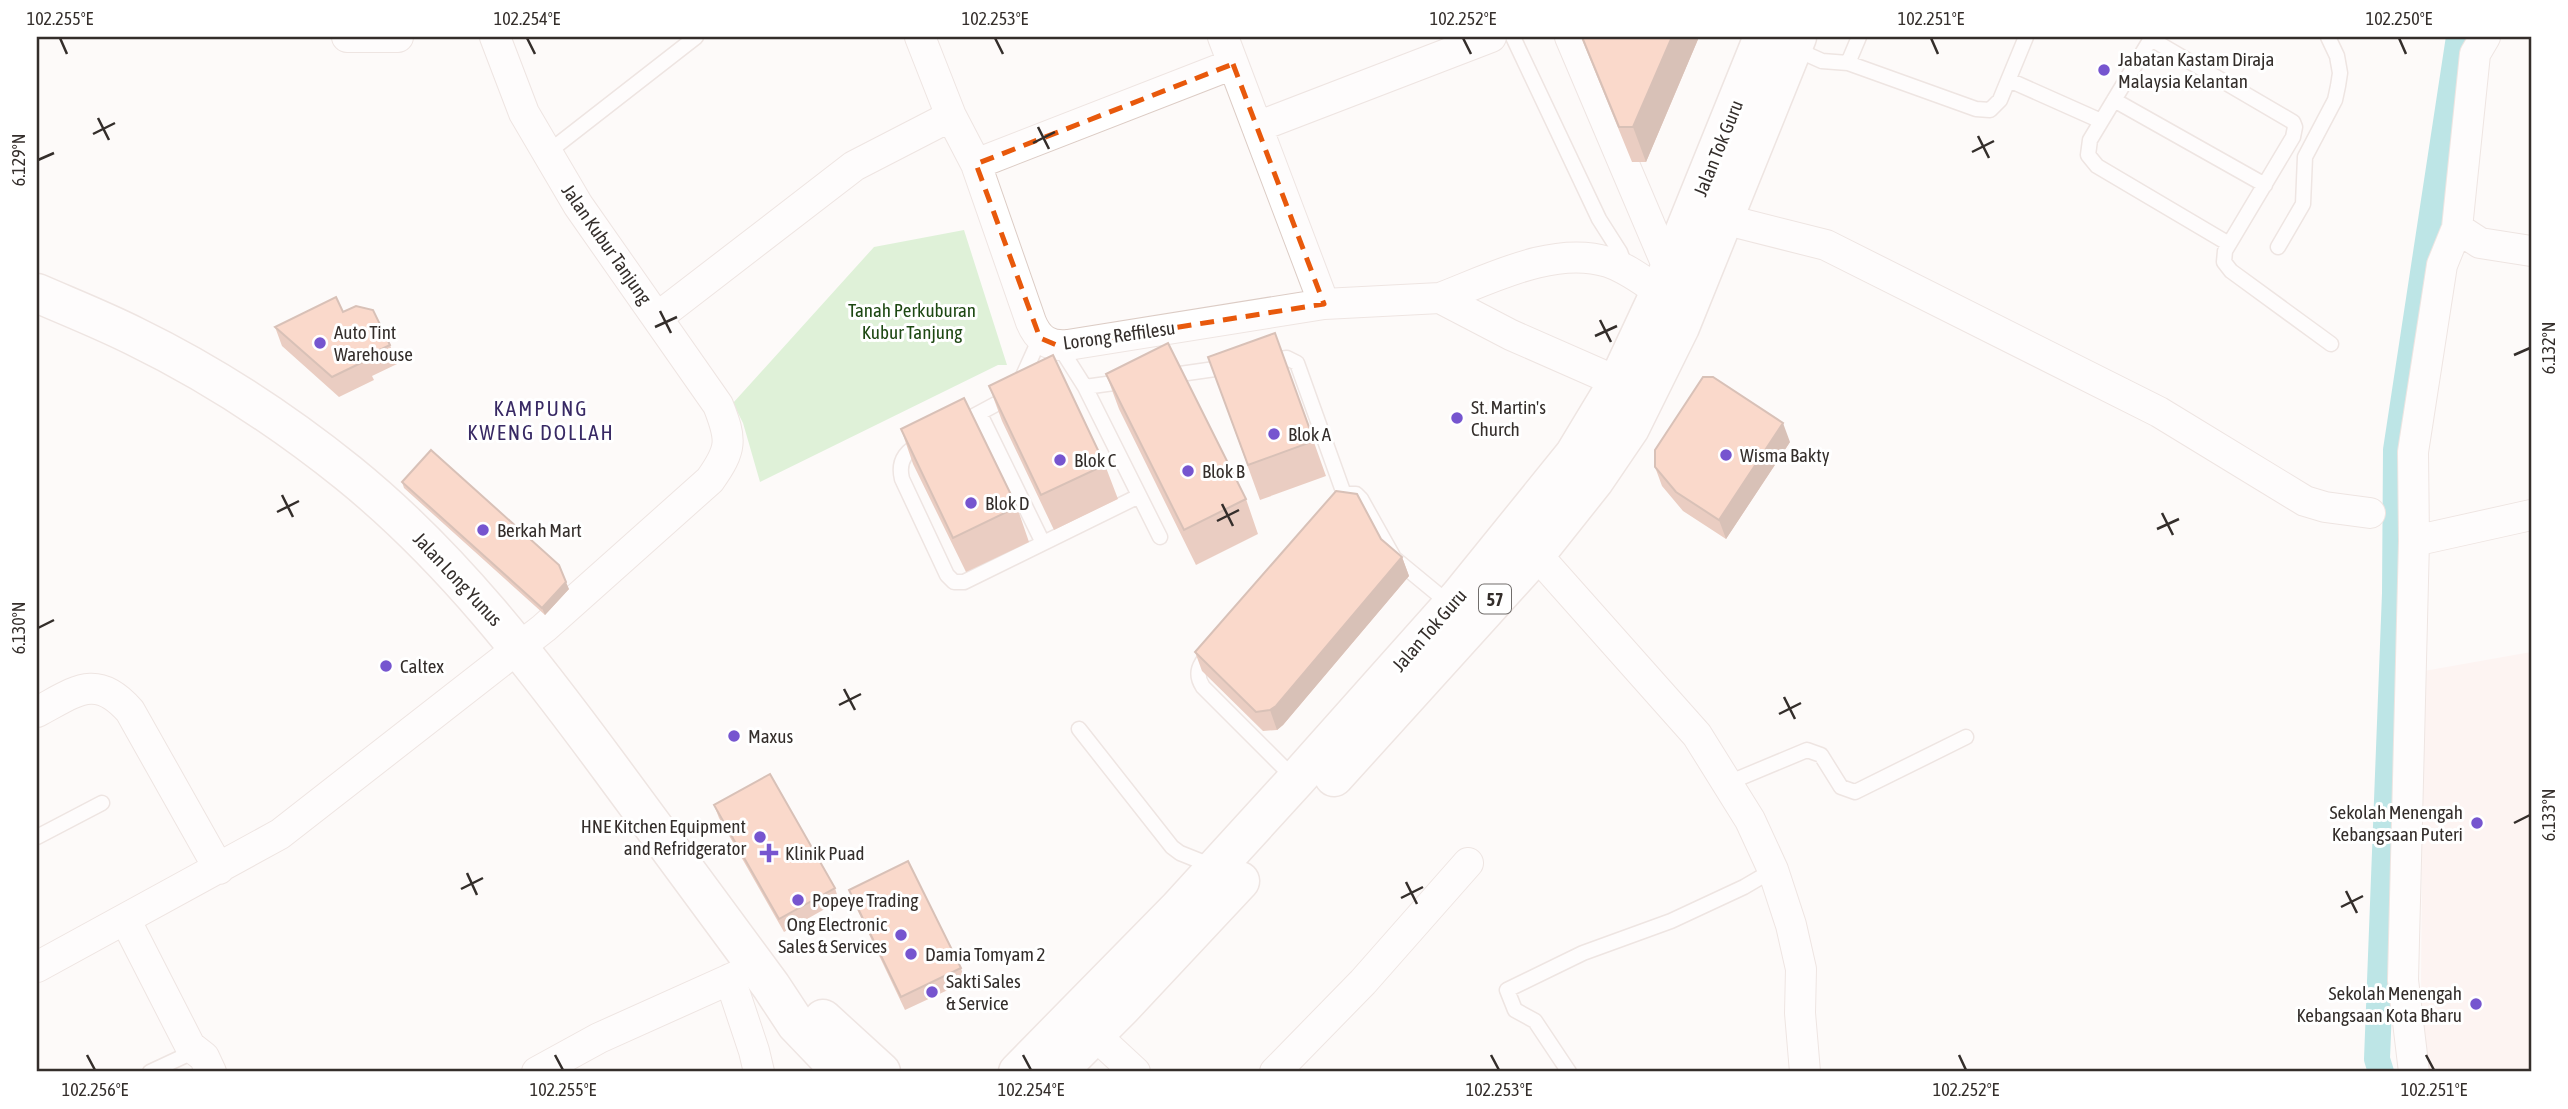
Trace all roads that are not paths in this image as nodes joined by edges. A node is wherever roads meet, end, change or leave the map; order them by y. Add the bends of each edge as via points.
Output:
1 (348, 37) edge
2 (398, 37) edge
3 (495, 37) edge
4 (696, 37) edge
5 (919, 37) edge
6 (1223, 37) edge
7 (1491, 37) edge
8 (1513, 37) edge
9 (1570, 37) edge
10 (1859, 37) edge
11 (2026, 37) edge
12 (2328, 37) edge
13 (2485, 37) edge
14 (2152, 38) edge
15 (1784, 40) edge
16 (1848, 63) junction
17 (1233, 64) junction
18 (2009, 80) junction
19 (2114, 100) junction
20 (951, 116) junction
21 (2101, 121) junction
22 (1257, 127) junction
23 (547, 153) junction
24 (976, 164) junction
25 (2265, 185) junction
26 (1723, 219) junction
27 (2457, 228) junction
28 (2230, 244) junction
29 (2278, 247) dead end
30 (2531, 251) edge
31 (1626, 270) junction
32 (1664, 281) junction
33 (37, 293) edge
34 (1440, 298) junction
35 (1324, 304) junction
36 (658, 317) junction
37 (1050, 342) junction
38 (2332, 344) dead end
39 (1618, 383) junction
40 (1085, 387) junction
41 (980, 414) junction
42 (1139, 496) junction
43 (2370, 513) dead end
44 (2531, 515) edge
45 (1160, 537) dead end
46 (2414, 541) junction
47 (1043, 543) junction
48 (1536, 554) junction
49 (1451, 606) junction
50 (1220, 640) edge
51 (520, 647) junction
52 (37, 712) edge
53 (1079, 729) dead end
54 (1966, 737) dead end
55 (1296, 780) junction
56 (1728, 783) junction
57 (102, 803) dead end
58 (37, 837) edge
59 (1468, 863) dead end
60 (1217, 867) junction
61 (219, 869) junction
62 (1773, 870) junction
63 (125, 919) junction
64 (37, 967) edge
65 (753, 978) junction
66 (1095, 1035) junction
67 (203, 1062) edge
68 (855, 1066) edge
69 (1286, 1067) edge
70 (1042, 1068) edge
71 (150, 1072) edge
72 (537, 1072) edge
73 (759, 1072) edge
74 (1135, 1072) edge
75 (1569, 1072) edge
76 (1805, 1072) edge
77 (2414, 1072) edge

1 - 2 street
3 - 23 street, Jalan Kubur Tanjung via 524,113
4 - 23 lane
5 - 20 street, Lorong Reffilesu
6 - 17 street
7 - 22 street
8 - 31 lane
9 - 32 street
10 - 16 lane
11 - 18 lane
12 - 29 lane via 2337,56 2339,86 2305,157 2303,204
13 - 27 street via 2475,54
14 - 19 lane
14 - 25 lane via 2293,121 2293,137
15 - 16 lane via 1822,61
15 - 26 main road, Jalan Tok Guru / 57
15 - 32 main road, Jalan Tok Guru / 57
16 - 18 lane via 1983,110 1996,106
17 - 22 street
17 - 24 street
18 - 21 lane
19 - 21 lane
19 - 25 lane
20 - 24 street, Lorong Reffilesu
20 - 36 street via 854,166
21 - 28 lane via 2088,147 2091,161
22 - 35 street
23 - 36 street, Jalan Kubur Tanjung
24 - 37 street, Lorong Reffilesu via 1031,322
25 - 28 lane
26 - 43 street via 1826,245 2159,412 2305,501
26 - 48 main road, Jalan Tok Guru / 57 via 1680,327 1630,428
27 - 30 street via 2480,243
27 - 46 street via 2442,265 2413,452
28 - 38 lane via 2224,257 2227,267
31 - 32 street, Lorong Reffilesu
31 - 34 street, Lorong Reffilesu via 1606,261 1573,257 1543,261
32 - 39 main road, Jalan Tok Guru / 57
33 - 51 main road, Jalan Long Yunus via 134,335 224,385 309,442 425,543
34 - 35 street, Lorong Reffilesu
34 - 39 street
35 - 37 street, Lorong Reffilesu
36 - 51 street, Jalan Kubur Tanjung via 718,405 728,432 726,458 710,480
37 - 40 lane
37 - 41 lane via 1011,396
39 - 49 main road, Jalan Tok Guru / 57 via 1574,455
40 - 42 lane
40 - 49 lane via 1292,359 1300,367 1339,498 1356,494 1394,558
41 - 47 lane
41 - 47 lane via 912,447 899,469 950,580 964,582
42 - 45 lane
42 - 47 lane
44 - 46 street
46 - 77 street via 2403,980
48 - 56 street via 1697,735
48 - 66 main road, Jalan Tok Guru / 57
49 - 55 main road, Jalan Tok Guru / 57
50 - 55 lane via 1198,667 1199,681
51 - 61 street, Jalan Kubur Tanjung via 280,834
51 - 65 main road, Jalan Long Yunus
52 - 61 street via 80,689 101,689 116,696 130,711
53 - 60 lane via 1172,847
54 - 56 lane via 1855,792 1841,788 1821,755 1807,750
55 - 60 main road, Jalan Tok Guru / 57
56 - 62 street
57 - 58 lane
59 - 69 street
60 - 70 main road, Jalan Tok Guru / 57
61 - 63 street, Jalan Kubur Tanjung
62 - 75 lane via 1671,921 1583,953 1507,990 1515,1010 1535,1021
62 - 76 street via 1801,969
63 - 64 street, Jalan Kubur Tanjung
63 - 67 street via 190,1046
65 - 68 main road, Jalan Long Yunus via 796,1024
65 - 72 street via 599,1038
65 - 73 street via 754,1051
66 - 70 main road, Jalan Tok Guru / 57
66 - 74 street
67 - 71 lane

